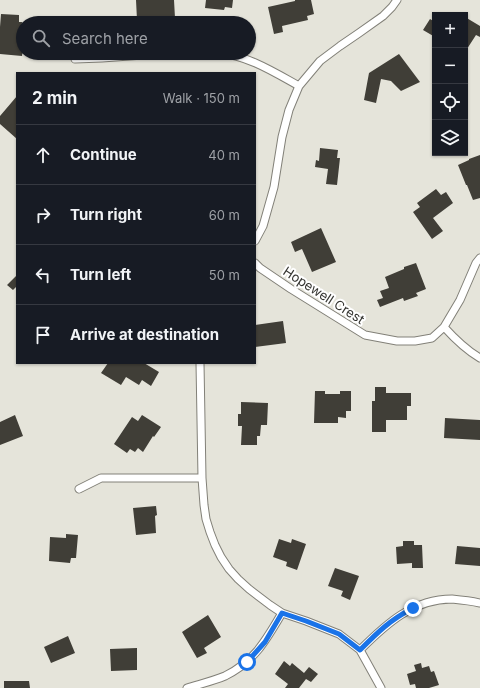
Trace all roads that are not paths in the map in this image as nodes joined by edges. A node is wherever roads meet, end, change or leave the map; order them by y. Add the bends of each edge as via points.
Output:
1 (397, 0) edge
2 (248, 60) edge
3 (299, 86) junction
4 (256, 239) edge
5 (480, 258) edge
6 (256, 264) edge
7 (444, 327) junction
8 (480, 358) edge
9 (200, 364) edge
10 (202, 478) junction
11 (79, 489) dead end
12 (480, 603) edge
13 (282, 613) junction
14 (360, 650) junction
15 (187, 688) edge
16 (381, 688) edge

1 - 3 street via 383,16 320,61
2 - 3 street
3 - 4 street via 282,137 274,187 263,226
5 - 7 street, Hopewell Crest
6 - 7 street, Hopewell Crest via 365,336 414,341 432,338
7 - 8 street via 472,354
9 - 10 street
10 - 11 street via 101,478
10 - 13 street via 206,519 221,557 249,589
12 - 14 street via 439,600 426,603 400,615
13 - 14 street via 339,634
13 - 15 street via 265,642 247,662 225,676
14 - 16 street

